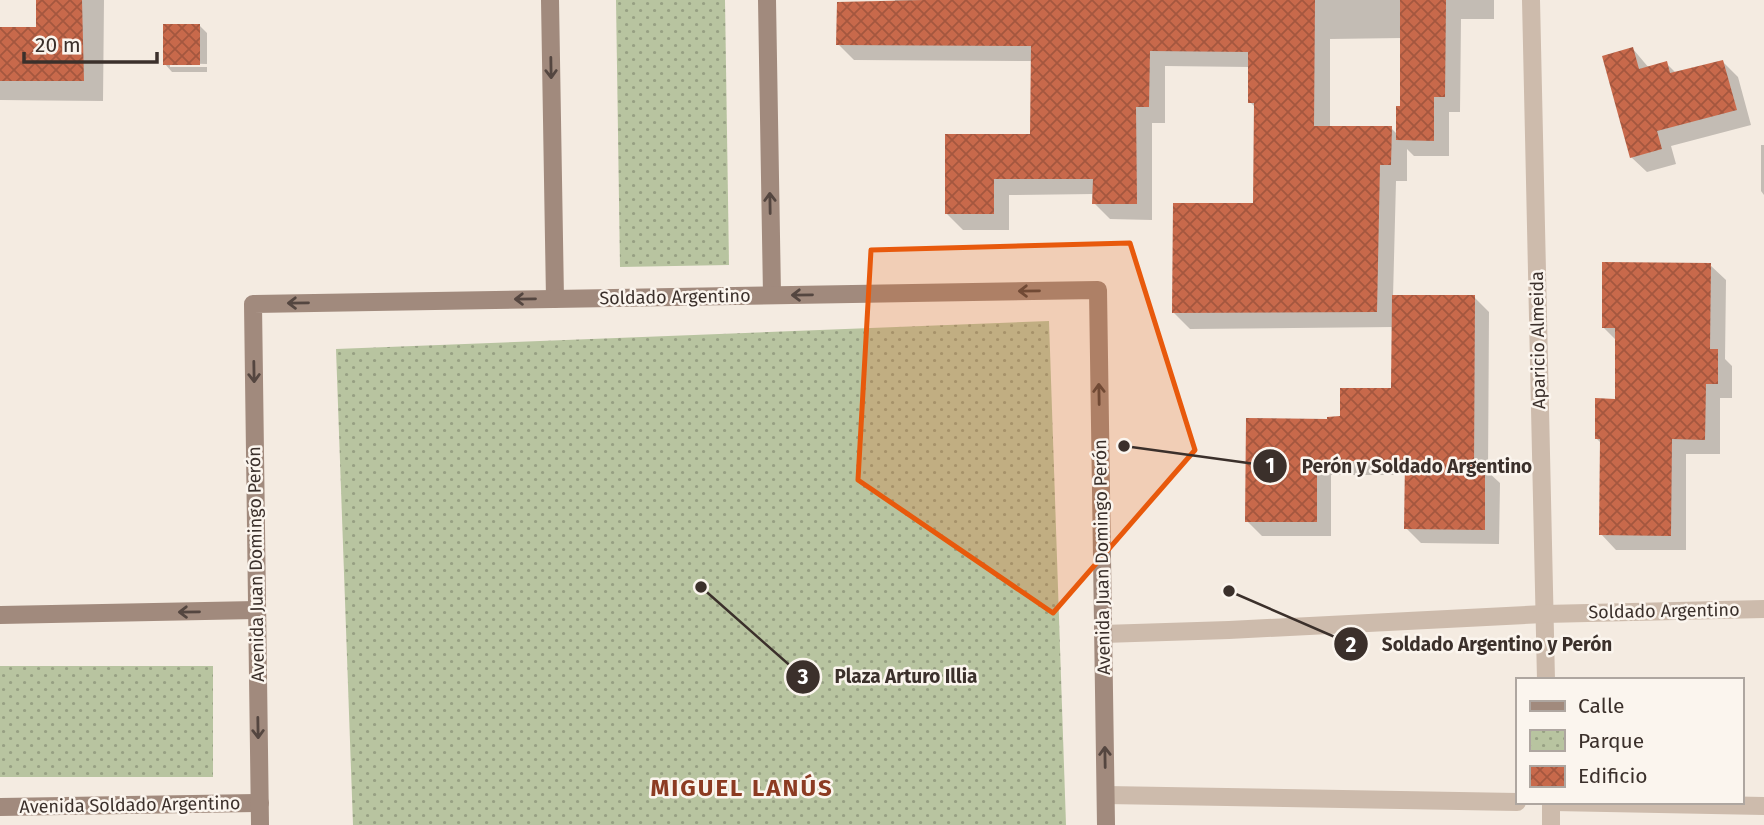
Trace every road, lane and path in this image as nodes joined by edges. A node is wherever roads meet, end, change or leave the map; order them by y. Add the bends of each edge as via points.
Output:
1 (550, 0) edge
2 (767, 0) edge
3 (1531, 0) edge
4 (1098, 290) joint
5 (772, 295) junction
6 (555, 299) junction
7 (253, 304) joint
8 (1764, 609) edge
9 (257, 610) junction
10 (1544, 614) junction
11 (0, 615) edge
12 (1103, 634) junction
13 (1546, 678) edge
14 (1106, 795) junction
15 (1516, 802) edge
16 (260, 803) junction
17 (1552, 804) edge
18 (1658, 804) edge
19 (1764, 806) edge
20 (0, 807) edge
21 (260, 825) edge
22 (1106, 825) edge
23 (1550, 825) edge

1 -> 6 main road
5 -> 2 main road
3 - 10 street, Aparicio Almeida
4 -> 5 main road, Soldado Argentino
12 -> 4 main road, Avenida Juan Domingo Perón
5 - 6 main road, Soldado Argentino
6 -> 7 main road, Soldado Argentino
7 -> 9 main road, Avenida Juan Domingo Perón
8 - 10 street, Soldado Argentino
9 -> 11 main road
9 -> 16 main road, Avenida Juan Domingo Perón
10 - 12 street, Soldado Argentino
10 - 13 street, Aparicio Almeida
14 -> 12 main road, Avenida Juan Domingo Perón
14 - 15 street
14 - 22 main road, Avenida Juan Domingo Perón
16 - 20 main road, Avenida Soldado Argentino
16 - 21 main road, Avenida Juan Domingo Perón
17 - 23 street
18 - 19 street

